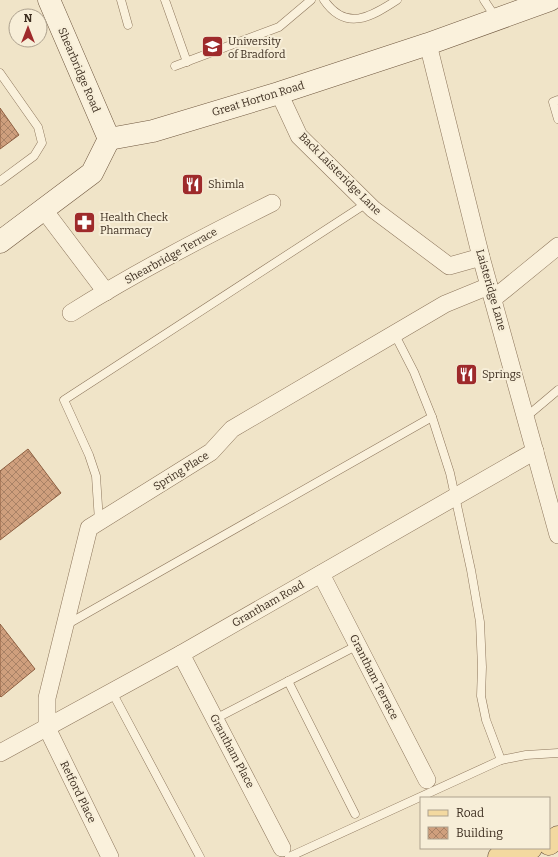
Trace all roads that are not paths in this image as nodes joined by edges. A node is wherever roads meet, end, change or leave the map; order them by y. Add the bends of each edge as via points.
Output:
1 (49, 0) edge
2 (121, 0) edge
3 (165, 0) edge
4 (311, 0) edge
5 (324, 0) edge
6 (397, 0) edge
7 (484, 0) edge
8 (550, 0) edge
9 (496, 18) junction
10 (128, 25) dead end
11 (428, 44) junction
12 (187, 62) junction
13 (175, 66) dead end
14 (0, 73) edge
15 (279, 93) junction
16 (558, 100) edge
17 (558, 119) edge
18 (109, 139) junction
19 (0, 181) edge
20 (272, 203) dead end
21 (368, 203) junction
22 (44, 210) junction
23 (0, 242) edge
24 (558, 246) edge
25 (481, 257) junction
26 (106, 292) junction
27 (491, 292) junction
28 (71, 313) dead end
29 (394, 333) junction
30 (558, 390) edge
31 (432, 417) junction
32 (526, 417) junction
33 (535, 451) junction
34 (455, 496) junction
35 (99, 521) junction
36 (558, 535) edge
37 (321, 574) junction
38 (65, 625) junction
39 (358, 645) junction
40 (181, 654) junction
41 (288, 681) junction
42 (112, 692) junction
43 (215, 719) junction
44 (47, 728) junction
45 (0, 753) edge
46 (558, 753) edge
47 (501, 760) junction
48 (427, 780) dead end
49 (355, 814) dead end
50 (535, 849) edge
51 (286, 852) edge
52 (110, 857) edge
53 (200, 857) edge
54 (499, 857) edge

1 - 18 street, Shearbridge Road
2 - 10 lane
3 - 12 lane
4 - 12 lane via 279,26
5 - 6 lane via 341,17 352,20 363,19
7 - 9 lane
8 - 9 street, Great Horton Road
9 - 11 street, Great Horton Road
11 - 15 street, Great Horton Road
11 - 25 street, Laisteridge Lane
12 - 13 lane
14 - 19 lane via 38,127 42,143 34,156
15 - 18 street, Great Horton Road via 153,131
15 - 21 street, Back Laisteridge Lane via 299,136
16 - 17 lane via 553,102
18 - 22 street via 92,173
20 - 26 street, Shearbridge Terrace via 198,239
21 - 25 street, Back Laisteridge Lane via 449,266
21 - 35 lane via 64,400 96,476
22 - 23 street
22 - 26 street
24 - 27 street, Spring Place
25 - 27 street, Laisteridge Lane
26 - 28 street, Shearbridge Terrace
27 - 29 street, Spring Place via 444,304
27 - 32 street, Laisteridge Lane
29 - 31 lane via 414,372
29 - 35 street, Spring Place via 232,429 211,452
30 - 32 lane
31 - 34 lane
31 - 38 lane
32 - 33 street, Laisteridge Lane
33 - 34 street, Grantham Road
33 - 36 street, Laisteridge Lane
34 - 37 street, Grantham Road
34 - 47 lane via 480,622 481,696 486,720
35 - 38 street, Spring Place via 89,528
37 - 39 street, Grantham Terrace
37 - 40 street, Grantham Road
38 - 44 street, Spring Place via 47,698
39 - 41 lane
39 - 48 street, Grantham Terrace
40 - 42 street, Grantham Road
40 - 43 street, Grantham Place
41 - 43 lane
41 - 49 lane
42 - 44 street, Grantham Road
42 - 53 lane
43 - 51 street, Grantham Place
44 - 45 street, Grantham Road
44 - 52 street, Retford Place
46 - 47 lane
47 - 51 lane
50 - 54 main road

